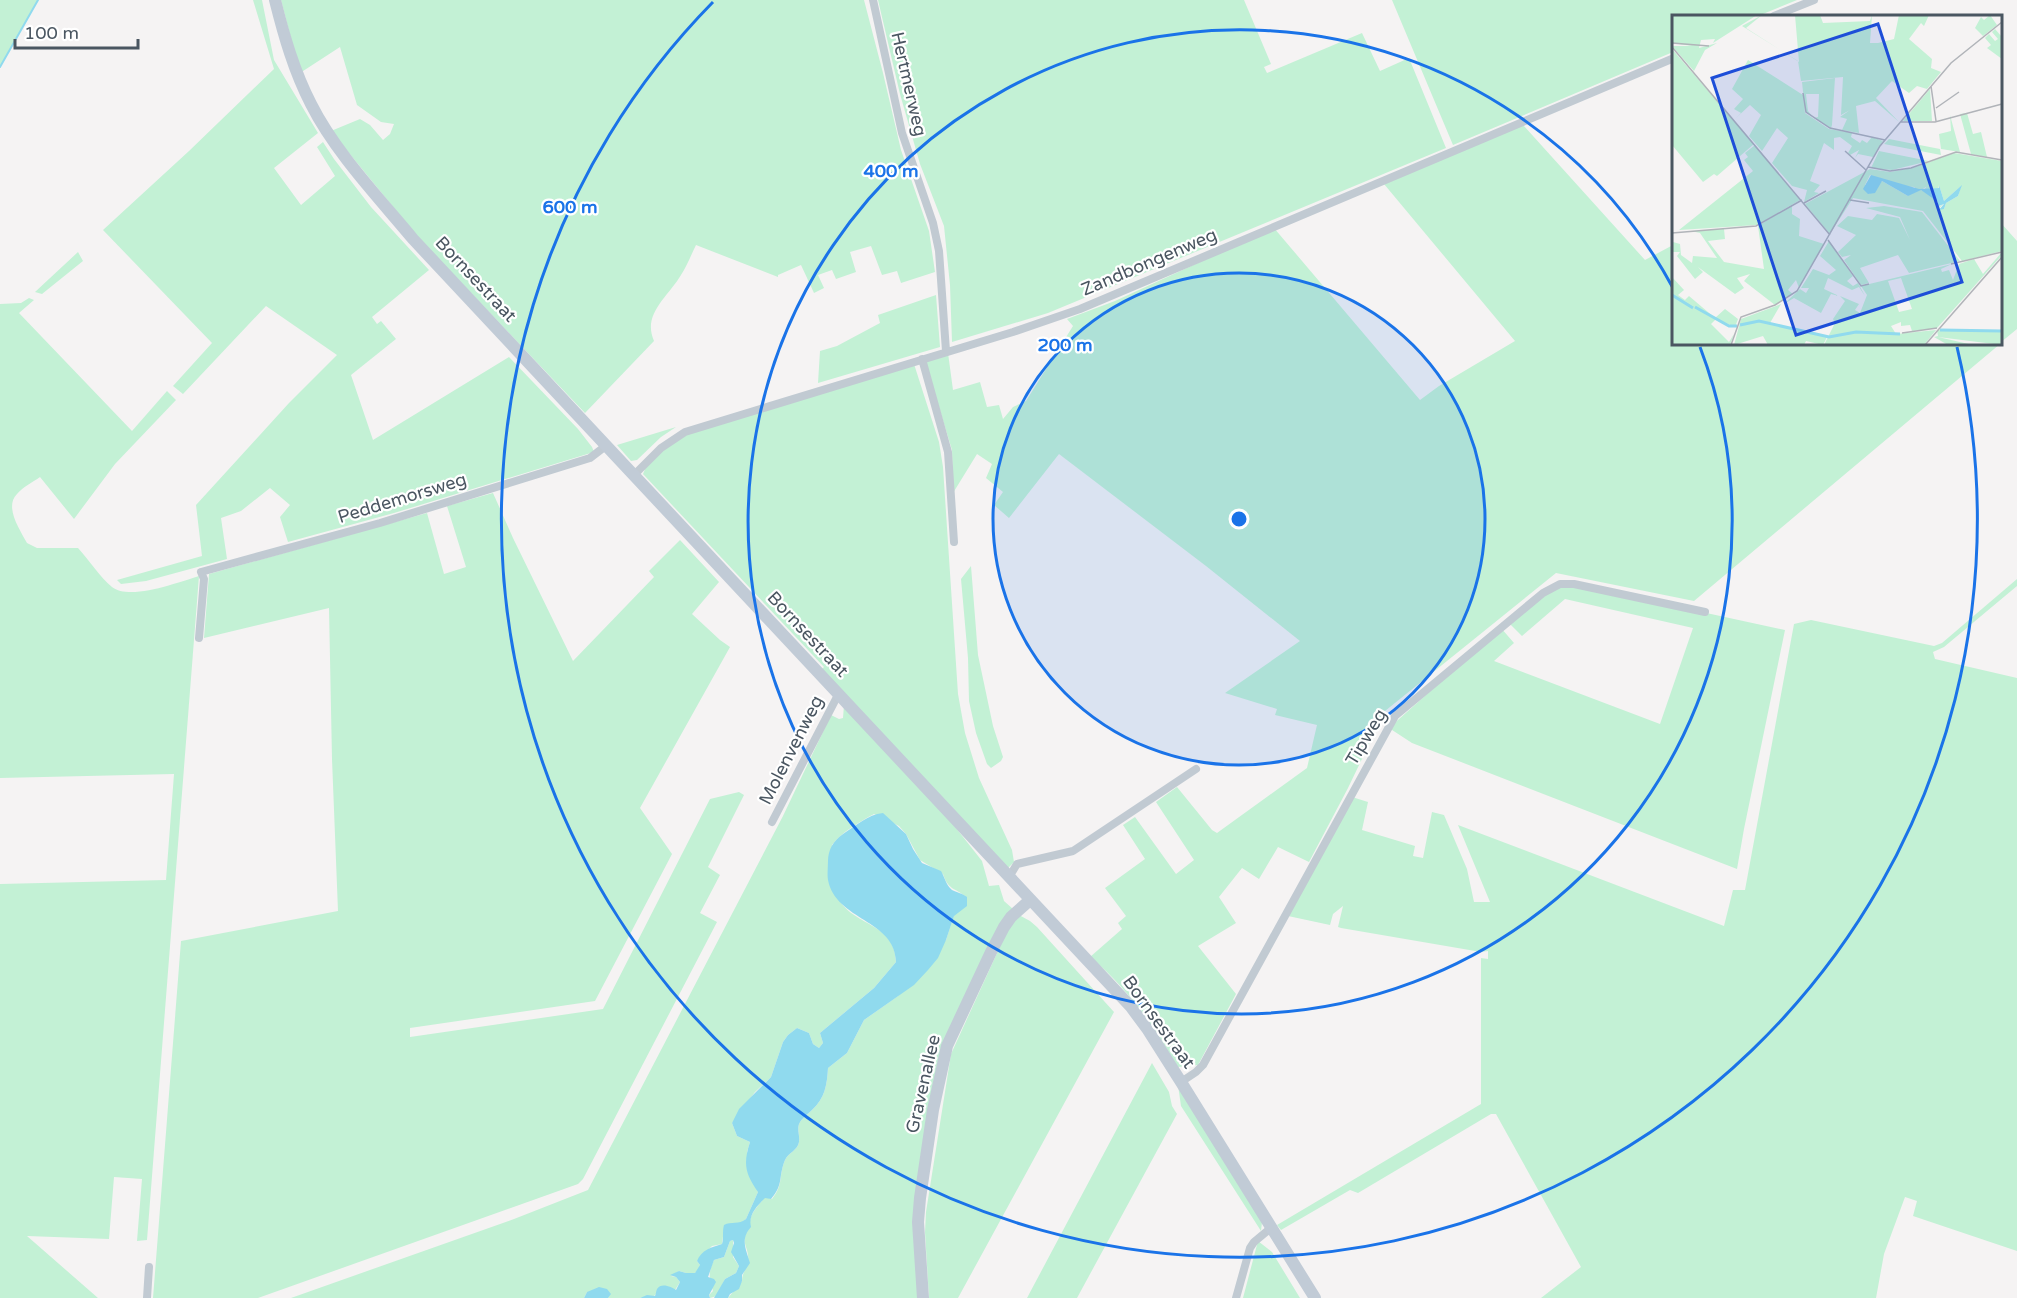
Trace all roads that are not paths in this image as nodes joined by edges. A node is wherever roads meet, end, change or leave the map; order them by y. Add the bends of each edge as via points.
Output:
1 (275, 0) edge
2 (873, 0) edge
3 (1814, 0) edge
4 (1776, 15) edge
5 (1672, 59) edge
6 (946, 351) junction
7 (922, 359) junction
8 (607, 445) junction
9 (634, 475) junction
10 (954, 542) dead end
11 (1705, 612) dead end
12 (199, 638) dead end
13 (839, 693) junction
14 (1196, 769) dead end
15 (772, 822) dead end
16 (1009, 877) junction
17 (1030, 900) junction
18 (1181, 1082) junction
19 (1272, 1227) junction
20 (149, 1267) dead end
21 (147, 1298) edge
22 (923, 1298) edge
23 (1236, 1298) edge
24 (1316, 1298) edge

1 - 8 street, Bornsestraat via 298,77 330,135 413,239
2 - 6 street, Hertmerweg via 902,133 937,242
3 - 4 street
5 - 6 street, Zandbongenweg via 1080,309
6 - 7 street, Zandbongenweg
7 - 9 street, Zandbongenweg via 685,432 661,448
7 - 10 street via 948,452
8 - 9 street, Bornsestraat
8 - 12 street, Peddemorsweg via 590,458 380,523 201,572 204,579
9 - 13 street, Bornsestraat
11 - 18 street, Tipweg via 1560,584 1543,593 1395,716 1203,1065
13 - 15 street, Molenvenweg
13 - 16 street, Bornsestraat
14 - 16 street via 1073,851 1017,864
16 - 17 street, Bornsestraat
17 - 18 street, Bornsestraat via 1131,1007
17 - 22 street, Gravenallee via 1004,927 947,1046 920,1198
18 - 19 street, Bornsestraat
19 - 23 street via 1250,1248
19 - 24 street, Bornsestraat
20 - 21 street

